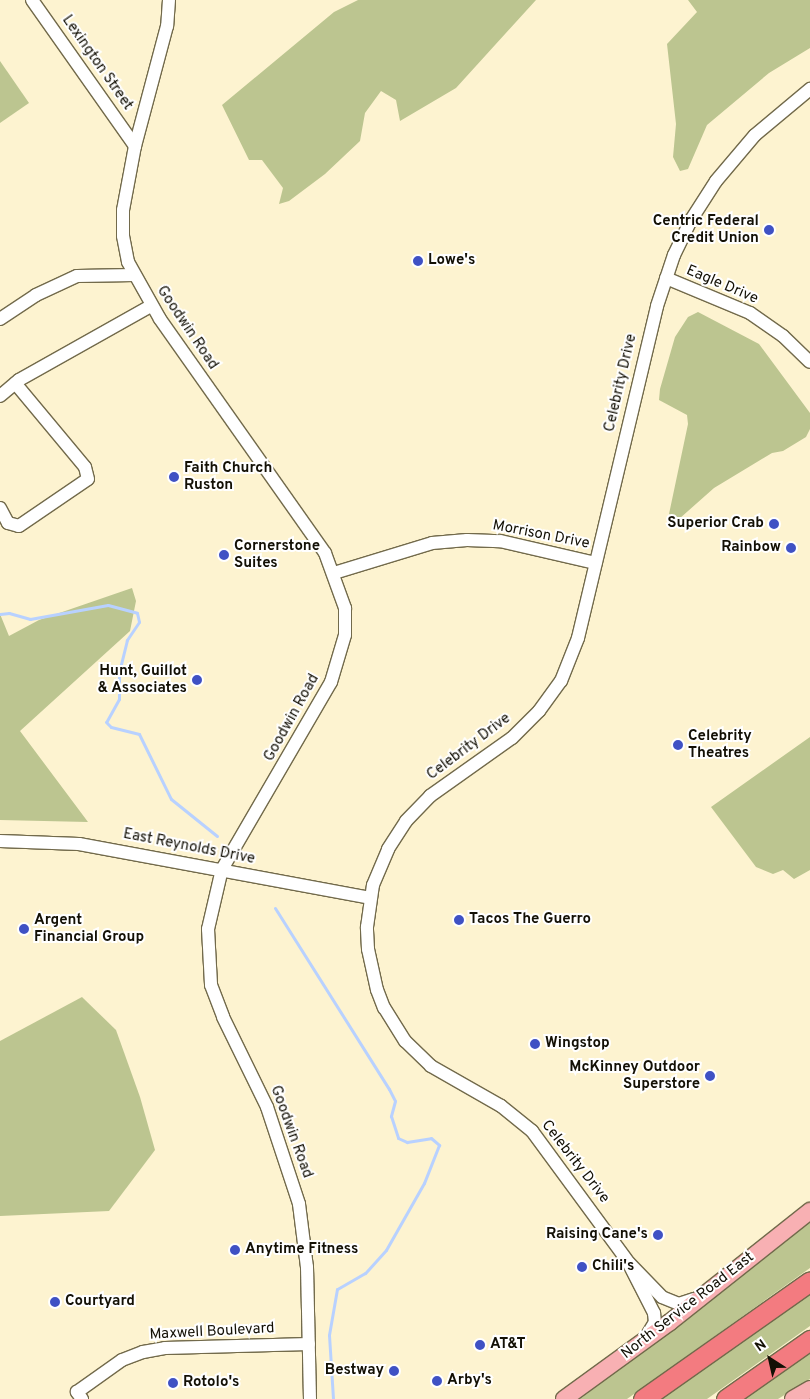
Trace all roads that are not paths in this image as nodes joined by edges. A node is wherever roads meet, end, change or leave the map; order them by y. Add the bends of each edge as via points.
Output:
1 (32, 0) edge
2 (170, 0) edge
3 (810, 89) edge
4 (135, 146) junction
5 (134, 275) junction
6 (666, 278) junction
7 (151, 306) junction
8 (0, 320) edge
9 (810, 362) edge
10 (15, 383) junction
11 (0, 396) edge
12 (0, 508) edge
13 (596, 563) junction
14 (334, 573) junction
15 (0, 841) edge
16 (222, 869) junction
17 (370, 898) junction
18 (810, 1211) edge
19 (630, 1263) junction
20 (810, 1281) edge
21 (706, 1293) junction
22 (810, 1340) edge
23 (309, 1344) junction
24 (638, 1346) junction
25 (810, 1389) edge
26 (82, 1399) edge
27 (310, 1399) edge
28 (564, 1399) edge
29 (642, 1399) edge
30 (726, 1399) edge
31 (793, 1399) edge

1 - 4 street, Lexington Street
2 - 4 street, Goodwin Road via 167,26
3 - 6 street, Celebrity Drive via 755,135 716,181 691,220
4 - 5 street, Goodwin Road via 123,210 123,236
5 - 7 street, Goodwin Road
5 - 8 street via 77,276 36,295
6 - 9 street, Eagle Drive via 750,313 783,336
6 - 13 street, Celebrity Drive via 656,306
7 - 10 street
7 - 14 street, Goodwin Road via 303,519
10 - 11 street
10 - 12 street via 85,467 88,479 19,526 8,523
13 - 14 street, Morrison Drive via 500,541 467,540 432,543
13 - 17 street, Celebrity Drive via 578,638 560,682 539,711 512,738 430,796 406,820 388,849
14 - 16 street, Goodwin Road via 345,608 345,635 332,682
15 - 16 street, East Reynolds Drive via 79,844
16 - 17 street, East Reynolds Drive
16 - 23 street, Goodwin Road via 208,929 211,985 267,1107 299,1204 307,1266
17 - 19 street, Celebrity Drive via 368,950 377,990 394,1025 431,1066 500,1106 532,1131
18 - 21 main road, North Service Road East
19 - 21 street via 669,1303 679,1304
19 - 24 street via 655,1317 653,1327
20 - 29 highway
21 - 24 main road, North Service Road East
22 - 30 highway
23 - 26 street, Maxwell Boulevard via 165,1348 143,1352 122,1360 77,1392
23 - 27 street, Goodwin Road
24 - 28 main road, North Service Road East
25 - 31 main road

